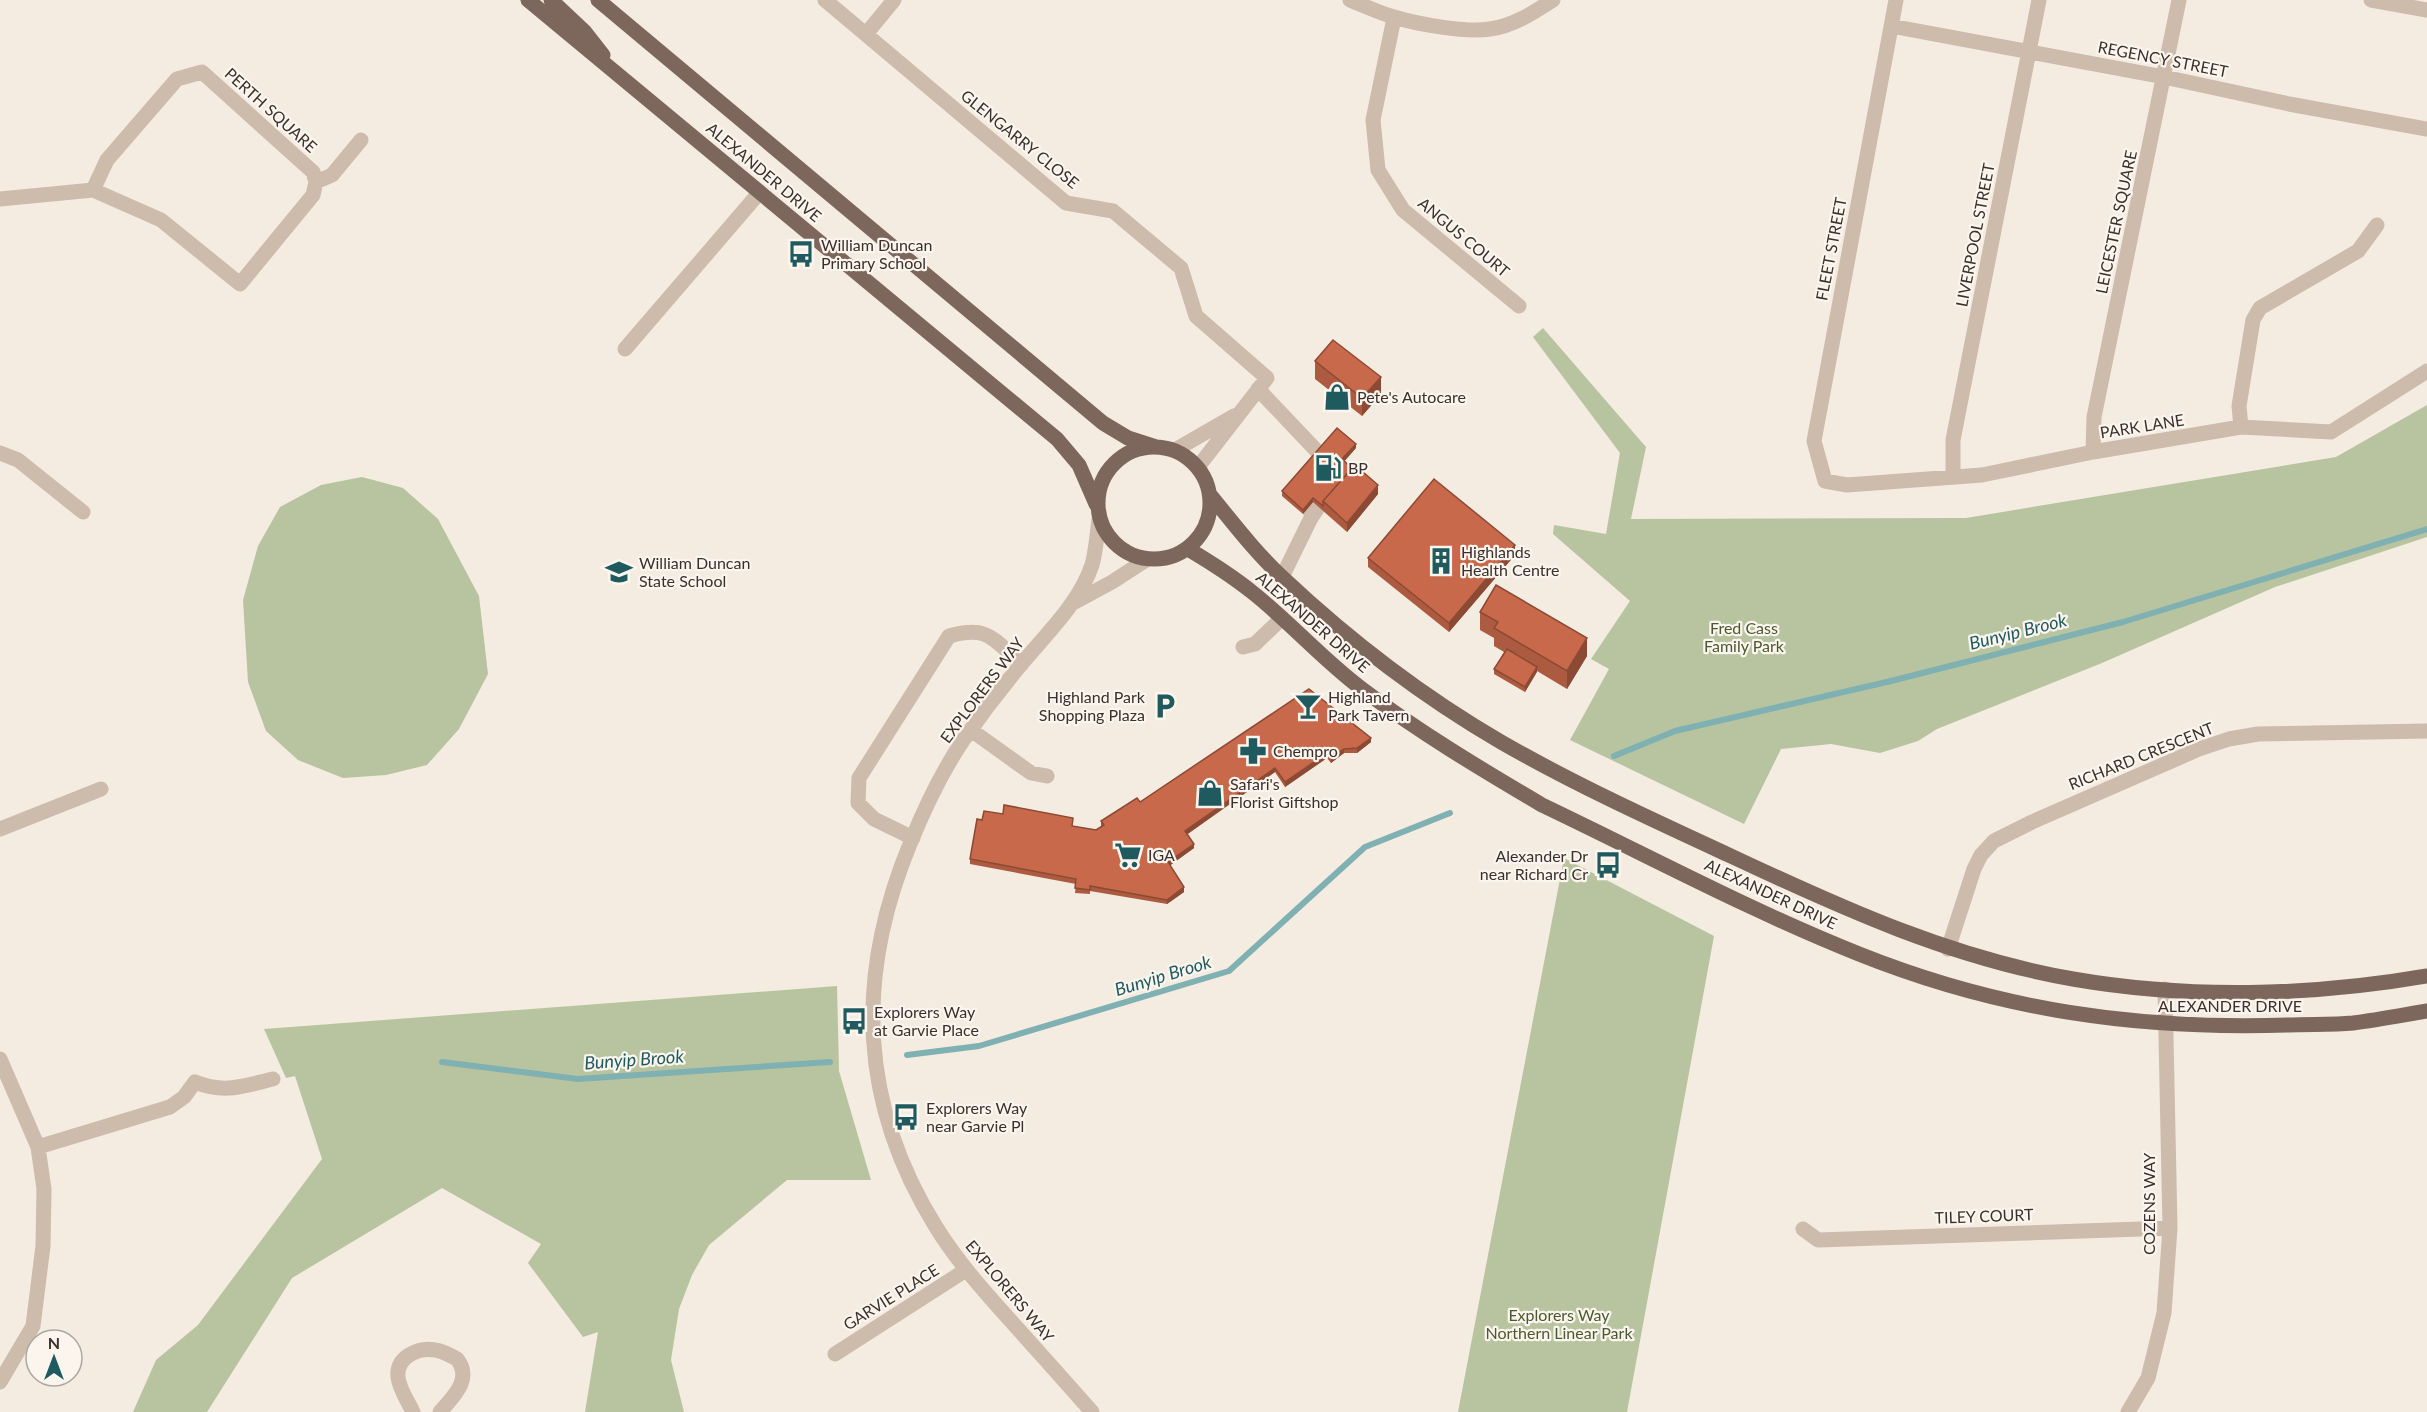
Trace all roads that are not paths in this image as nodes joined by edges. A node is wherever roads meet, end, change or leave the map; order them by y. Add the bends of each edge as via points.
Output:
1 (528, 0) edge
2 (551, 0) edge
3 (598, 0) edge
4 (825, 0) edge
5 (894, 0) edge
6 (1350, 0) edge
7 (1552, 0) edge
8 (1896, 0) edge
9 (2040, 0) edge
10 (2179, 0) edge
11 (2371, 0) edge
12 (843, 5) edge
13 (2427, 10) edge
14 (1394, 18) junction
15 (1891, 26) junction
16 (866, 34) junction
17 (2030, 52) junction
18 (617, 74) junction
19 (2164, 76) junction
20 (2427, 129) edge
21 (361, 141) dead end
22 (316, 182) junction
23 (93, 190) junction
24 (760, 192) junction
25 (0, 199) edge
26 (2377, 225) dead end
27 (1519, 306) dead end
28 (625, 349) dead end
29 (2427, 371) edge
30 (1258, 389) junction
31 (1239, 413) junction
32 (2241, 427) junction
33 (1311, 443) junction
34 (1156, 447) junction
35 (1174, 450) junction
36 (2093, 452) junction
37 (0, 453) edge
38 (1311, 465) edge
39 (1198, 467) junction
40 (1953, 477) junction
41 (1847, 485) joint
42 (1311, 486) edge
43 (1210, 496) junction
44 (1096, 504) junction
45 (83, 512) dead end
46 (1311, 518) junction
47 (1099, 519) junction
48 (1188, 549) junction
49 (1146, 560) junction
50 (1282, 577) junction
51 (1075, 602) junction
52 (1282, 618) junction
53 (1243, 648) dead end
54 (1022, 664) junction
55 (971, 729) junction
56 (2427, 731) edge
57 (1047, 776) dead end
58 (101, 789) dead end
59 (0, 829) edge
60 (913, 838) junction
61 (1948, 949) junction
62 (2427, 976) edge
63 (2165, 989) junction
64 (2427, 1011) edge
65 (2164, 1025) junction
66 (0, 1059) edge
67 (273, 1079) dead end
68 (38, 1147) junction
69 (2169, 1228) junction
70 (1803, 1229) dead end
71 (966, 1270) junction
72 (835, 1354) dead end
73 (0, 1382) edge
74 (413, 1412) edge
75 (440, 1412) edge
76 (1092, 1412) edge
77 (2128, 1412) edge

1 - 18 main road, ALEXANDER DRIVE
2 - 18 main road via 585,32
3 - 34 main road, ALEXANDER DRIVE via 1103,423 1128,438
4 - 12 street, GLENGARRY CLOSE
5 - 16 street
6 - 14 street
7 - 14 street via 1512,24 1491,29 1469,30
8 - 15 street, FLEET STREET
9 - 17 street, LIVERPOOL STREET
10 - 19 street, LEICESTER SQUARE
11 - 13 street
12 - 16 street, GLENGARRY CLOSE
14 - 27 street, ANGUS COURT via 1373,120 1378,170 1404,210
15 - 17 street, REGENCY STREET
15 - 41 street, FLEET STREET via 1814,441 1825,482
16 - 30 street, GLENGARRY CLOSE via 1066,203 1113,211 1181,268 1196,316 1267,378
17 - 19 street, REGENCY STREET
17 - 40 street, LIVERPOOL STREET via 1953,440
18 - 24 main road, ALEXANDER DRIVE
19 - 20 street, REGENCY STREET
19 - 36 street, LEICESTER SQUARE via 2094,417
21 - 22 street via 332,175
22 - 23 street via 313,195 240,284 161,220
22 - 23 street, PERTH SQUARE via 313,172 202,72 177,79 107,160
23 - 25 street
24 - 28 street
24 - 44 main road, ALEXANDER DRIVE via 1057,439 1079,465
26 - 32 street via 2358,251 2260,308 2253,320 2239,406
29 - 32 street, PARK LANE via 2331,432
30 - 31 street
30 - 33 street
31 - 35 street
31 - 39 street
32 - 36 street, PARK LANE
33 - 38 street
33 - 46 street via 1340,475
34 - 35 main road
34 - 44 main road via 1137,449 1111,466 1099,482
35 - 39 main road
36 - 40 street, PARK LANE via 1982,475
37 - 45 street via 18,460
39 - 43 main road
40 - 41 street, PARK LANE
42 - 46 street
43 - 48 main road via 1207,525
43 - 50 main road, ALEXANDER DRIVE
44 - 47 main road
46 - 50 street
47 - 49 main road via 1112,541 1128,554
47 - 51 street, EXPLORERS WAY via 1092,564
48 - 49 main road via 1165,559
48 - 52 main road, ALEXANDER DRIVE via 1221,568
49 - 51 street, EXPLORERS WAY
50 - 61 main road, ALEXANDER DRIVE via 1367,651 1519,752 1847,910
51 - 54 street, EXPLORERS WAY
52 - 53 street via 1255,644
52 - 65 main road, ALEXANDER DRIVE via 1360,688 1432,738 1542,805 1762,912 1859,955 1975,993 2041,1009
54 - 55 street, EXPLORERS WAY
54 - 60 street via 984,632 970,630 949,636 859,778 858,803 874,819
55 - 57 street via 1031,773
55 - 60 street, EXPLORERS WAY via 939,781
56 - 61 street, RICHARD CRESCENT via 2258,734 2229,739 2032,822 1994,841 1981,855
58 - 59 street
60 - 71 street, EXPLORERS WAY via 888,905 877,952 873,1016 878,1084 911,1182
61 - 63 main road, ALEXANDER DRIVE via 2028,971
62 - 63 main road, ALEXANDER DRIVE via 2294,990
63 - 65 street, COZENS WAY
64 - 65 main road, ALEXANDER DRIVE via 2354,1023
65 - 69 street, COZENS WAY
66 - 68 street
67 - 68 street via 226,1090 195,1082 170,1107
68 - 73 street via 44,1189 43,1246 33,1326
69 - 70 street, TILEY COURT via 1818,1239
69 - 77 street, COZENS WAY via 2161,1324 2148,1378
71 - 72 street, GARVIE PLACE
71 - 76 street, EXPLORERS WAY
74 - 75 street via 399,1383 398,1371 407,1356 433,1349 457,1359 463,1371 460,1387

